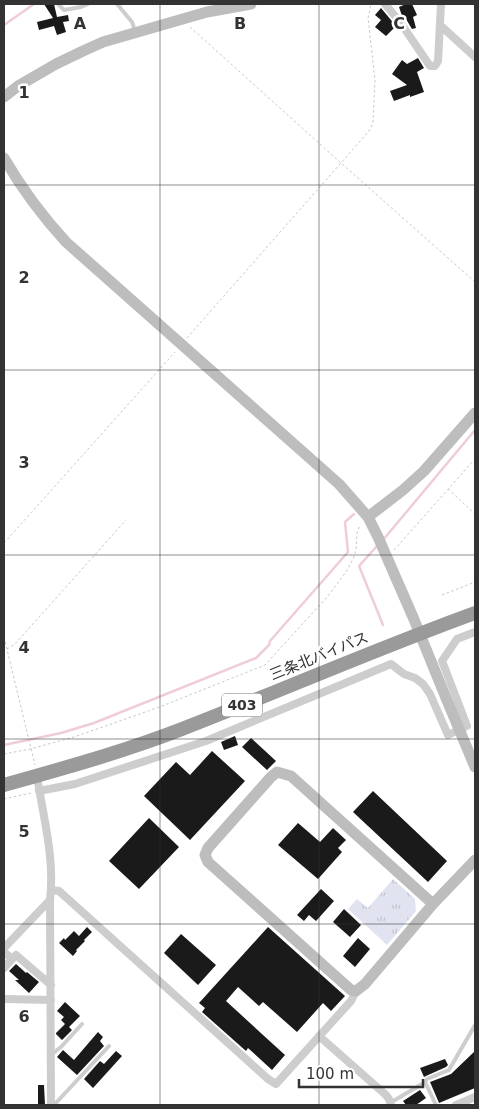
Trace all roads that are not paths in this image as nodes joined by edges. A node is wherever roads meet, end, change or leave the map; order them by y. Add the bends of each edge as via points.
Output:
1 (58, 4) edge
2 (88, 4) edge
3 (117, 4) edge
4 (251, 4) edge
5 (385, 4) edge
6 (441, 4) edge
7 (203, 8) edge
8 (440, 25) junction
9 (136, 33) junction
10 (475, 56) edge
11 (4, 97) edge
12 (4, 158) edge
13 (475, 413) edge
14 (368, 517) junction
15 (475, 613) edge
16 (475, 632) edge
17 (420, 633) junction
18 (459, 730) junction
19 (475, 767) edge
20 (37, 776) junction
21 (4, 785) edge
22 (39, 791) junction
23 (475, 860) edge
24 (51, 890) junction
25 (50, 900) junction
26 (433, 904) junction
27 (4, 950) edge
28 (12, 959) junction
29 (4, 968) edge
30 (51, 985) junction
31 (356, 991) junction
32 (4, 999) edge
33 (51, 1000) junction
34 (82, 1024) dead end
35 (475, 1025) edge
36 (319, 1036) junction
37 (109, 1046) dead end
38 (51, 1055) junction
39 (425, 1082) junction
40 (475, 1099) edge
41 (390, 1104) edge
42 (52, 1105) edge
43 (436, 1105) edge
44 (456, 1105) edge

1 - 2 lane via 68,10
3 - 9 lane via 132,22
4 - 7 street
5 - 8 street via 430,66 435,66 438,61
6 - 8 street
7 - 9 street via 183,19
8 - 10 street
9 - 11 street via 83,51
12 - 14 street via 23,190 66,242 339,484
13 - 14 street via 424,470
14 - 17 street
15 - 17 highway, 三条北バイパス / 403
16 - 18 street via 457,639 442,661 467,726
17 - 18 street
17 - 20 highway, 三条北バイパス / 403 via 181,730
18 - 19 street
18 - 22 street via 448,735 423,684 391,664 206,741 75,784
20 - 21 highway, 三条北バイパス / 403
20 - 22 street
22 - 24 street via 50,849
23 - 26 street
24 - 25 street
24 - 36 street via 59,891 276,1084
25 - 27 street
25 - 30 street
26 - 31 street
26 - 31 street via 291,776 277,772 208,848 205,856 208,862 345,986
27 - 28 street
28 - 29 street
28 - 30 street via 16,955
30 - 33 street
31 - 36 street
32 - 33 street
33 - 38 street
34 - 38 lane
35 - 39 lane via 449,1070 427,1078
36 - 41 street via 386,1095
37 - 42 lane
38 - 42 street
39 - 41 lane
39 - 43 lane
40 - 44 street

